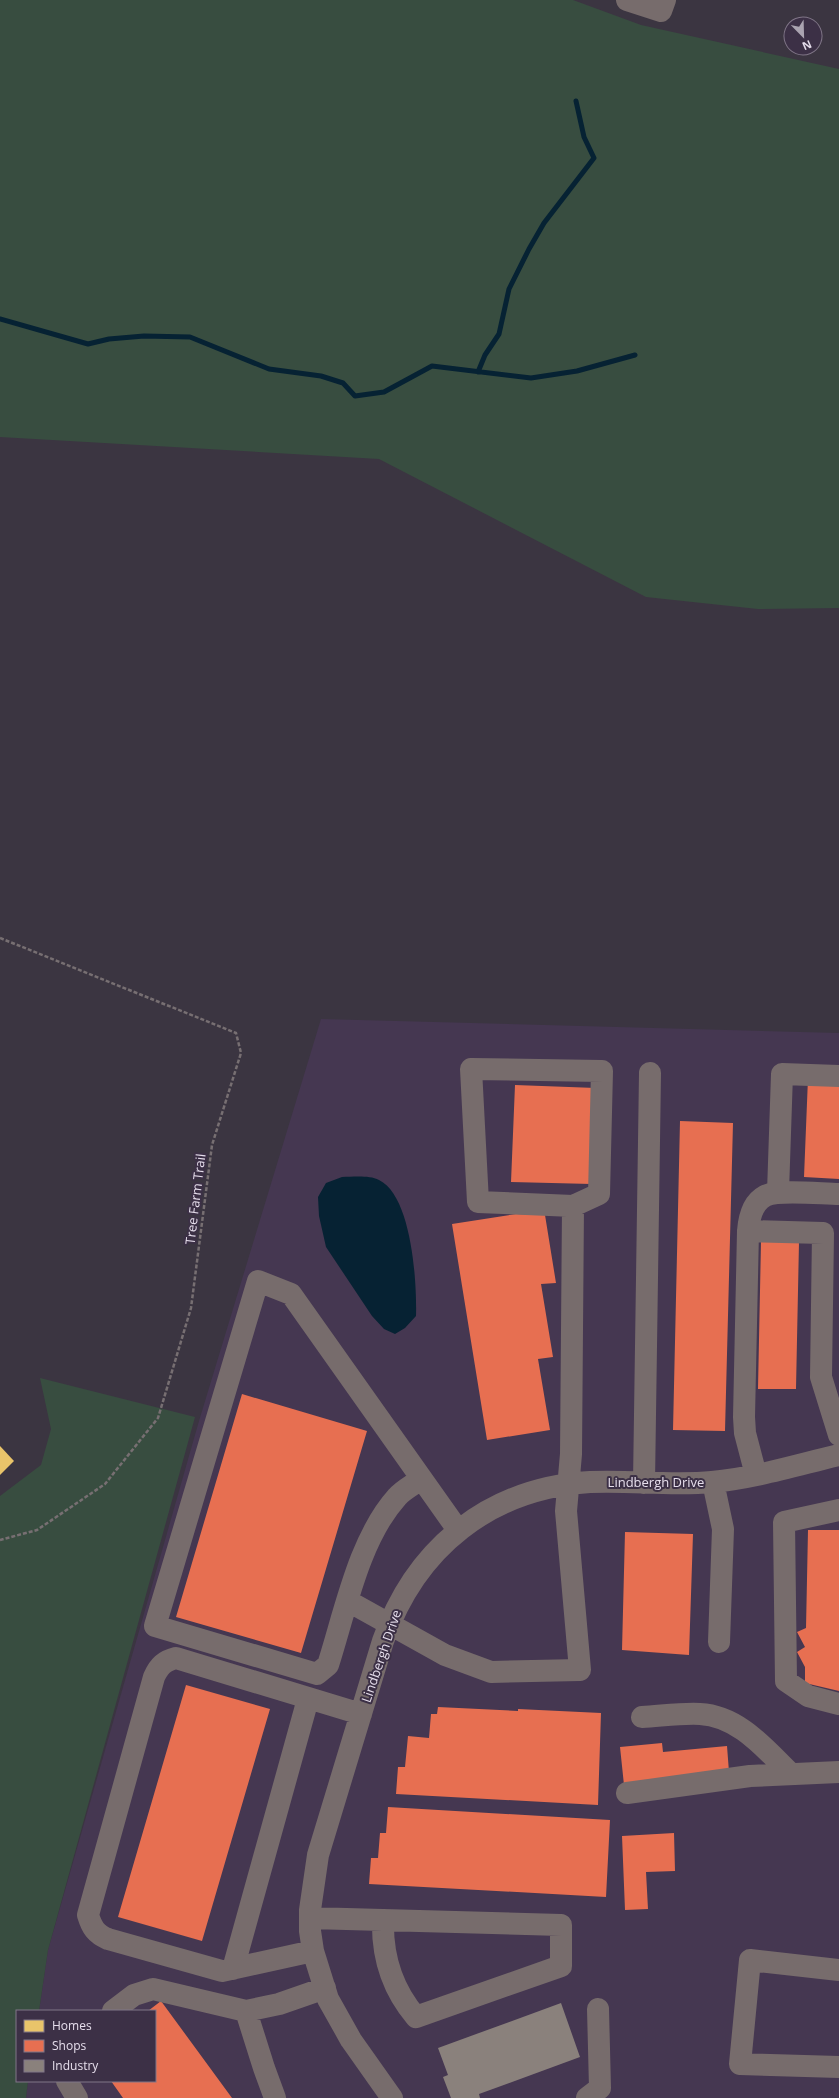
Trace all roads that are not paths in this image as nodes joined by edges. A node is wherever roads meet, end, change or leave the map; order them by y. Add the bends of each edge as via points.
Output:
1 (627, 0) edge
2 (663, 5) edge
3 (650, 1073) dead end
4 (839, 1076) edge
5 (778, 1192) junction
6 (839, 1194) edge
7 (573, 1206) junction
8 (748, 1231) junction
9 (839, 1435) edge
10 (839, 1455) edge
11 (756, 1475) junction
12 (421, 1479) junction
13 (713, 1482) junction
14 (644, 1483) junction
15 (568, 1484) junction
16 (839, 1510) edge
17 (458, 1530) junction
18 (348, 1601) junction
19 (390, 1623) junction
20 (718, 1642) dead end
21 (308, 1699) junction
22 (839, 1704) edge
23 (361, 1714) junction
24 (642, 1716) dead end
25 (839, 1772) edge
26 (791, 1774) junction
27 (627, 1794) dead end
28 (310, 1918) junction
29 (383, 1920) junction
30 (313, 1951) junction
31 (233, 1969) junction
32 (839, 1970) edge
33 (325, 1988) junction
34 (598, 2009) dead end
35 (114, 2010) edge
36 (246, 2011) junction
37 (839, 2067) edge
38 (68, 2082) edge
39 (391, 2097) edge
40 (77, 2098) edge
41 (275, 2098) edge
42 (587, 2098) edge

1 - 2 street
3 - 14 street
4 - 5 street via 782,1074
5 - 6 street
5 - 8 street via 765,1196 755,1205
7 - 7 street via 478,1202 471,1069 602,1071 599,1194
7 - 15 street via 571,1454
8 - 9 street via 823,1233 821,1378
8 - 11 street via 744,1416 745,1433
10 - 11 street, Lindbergh Drive
11 - 13 street, Lindbergh Drive
12 - 17 street
12 - 18 street via 398,1496 376,1528 365,1549
12 - 18 street via 291,1294 258,1281 155,1626 317,1674 328,1665
13 - 14 street, Lindbergh Drive via 678,1485
13 - 20 street via 723,1529
14 - 15 street, Lindbergh Drive
15 - 17 street, Lindbergh Drive via 534,1491 509,1500 484,1512
15 - 19 street via 566,1511 580,1670 491,1672 445,1655
16 - 22 street via 784,1522 786,1681 808,1696
17 - 19 street, Lindbergh Drive via 437,1549 409,1585
18 - 19 street
19 - 23 street, Lindbergh Drive
21 - 23 street
21 - 31 street
21 - 31 street via 176,1658 166,1660 154,1677 88,1915 91,1927 98,1935 108,1939 222,1971
23 - 28 street, Lindbergh Drive via 318,1855
24 - 26 street via 702,1714 730,1721 753,1736
25 - 26 street
26 - 27 street via 750,1776
28 - 29 street
28 - 30 street, Lindbergh Drive
29 - 29 street via 561,1925 561,1966 416,2017 406,2006 394,1983 382,1940
30 - 31 street
30 - 33 street, Lindbergh Drive
32 - 37 street via 750,1960 740,2064
33 - 36 street via 259,2010
33 - 39 street, Lindbergh Drive via 328,1999 351,2040
34 - 42 street via 600,2088
35 - 36 street via 134,1995 153,1989
36 - 41 street
38 - 40 street

